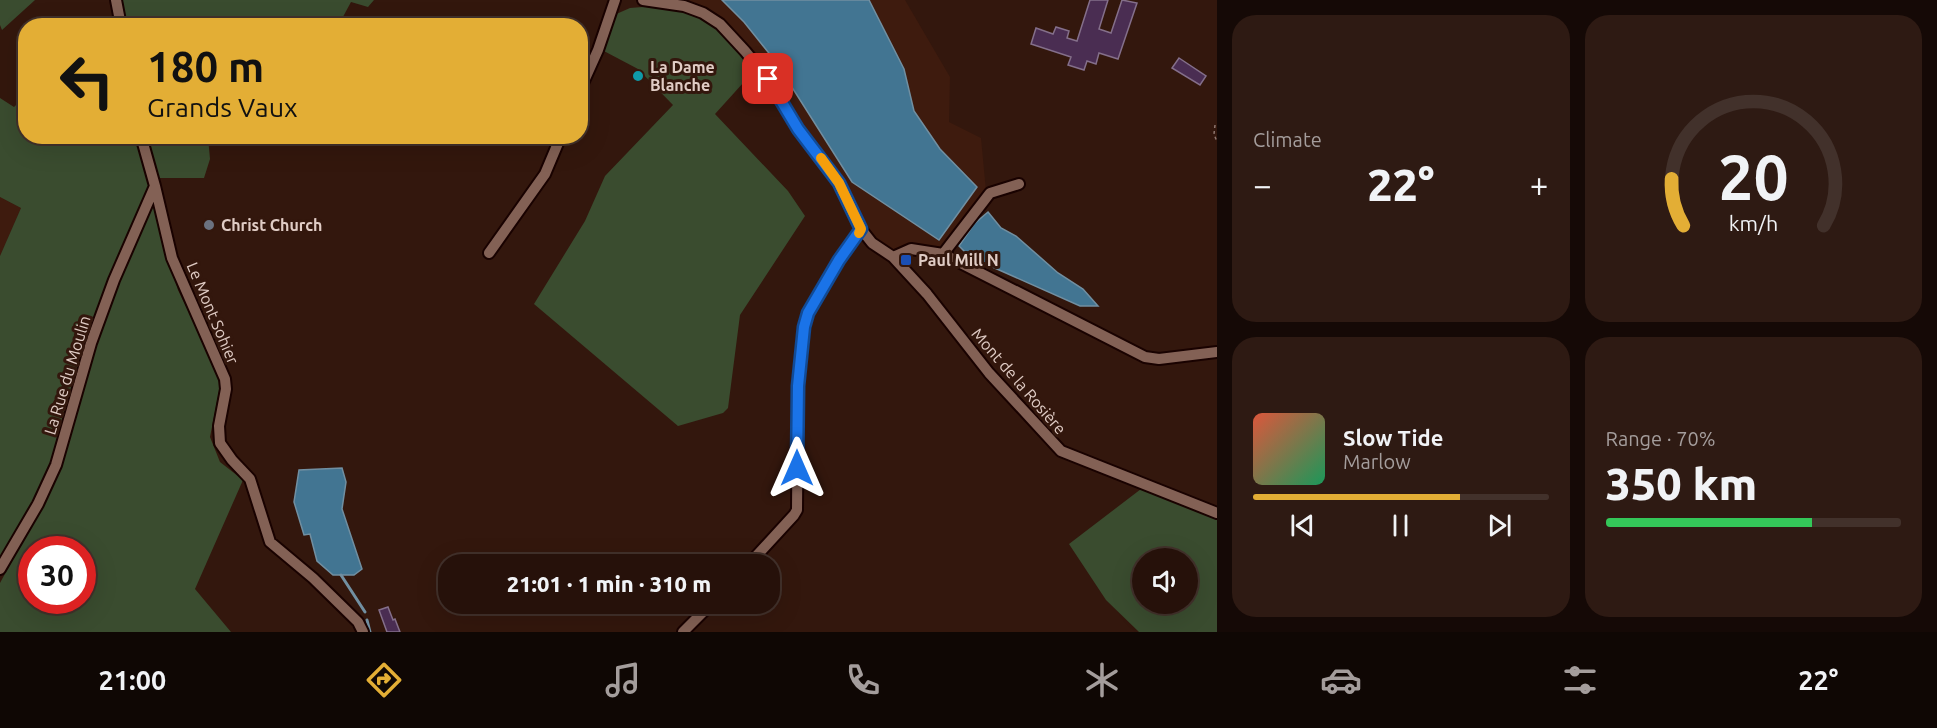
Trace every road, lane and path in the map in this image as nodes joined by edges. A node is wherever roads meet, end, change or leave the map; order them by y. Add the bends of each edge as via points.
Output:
1 (116, 0) edge
2 (615, 0) edge
3 (643, 0) edge
4 (119, 18) edge
5 (588, 72) edge
6 (1215, 125) dead end
7 (1217, 142) edge
8 (143, 144) edge
9 (558, 144) edge
10 (1019, 184) dead end
11 (155, 186) junction
12 (861, 229) junction
13 (489, 253) dead end
14 (943, 254) junction
15 (893, 257) junction
16 (1217, 352) edge
17 (1217, 513) edge
18 (758, 554) edge
19 (0, 569) edge
20 (701, 614) edge
21 (363, 632) edge
22 (683, 632) edge

1 - 4 street
2 - 5 street
3 - 12 street, Mont de la Rosière via 684,6 720,24 768,79 798,129 839,183
6 - 7 path
8 - 11 street, Le Mont Sohier
9 - 13 street via 545,174
10 - 14 street via 990,193
11 - 19 street, La Rue du Moulin via 110,291 56,465
11 - 21 street, Le Mont Sohier via 172,258 225,379 220,442 250,480 270,542 314,579 358,622
12 - 15 street, Mont de la Rosière via 872,243
12 - 18 street via 813,304 804,327 798,386 797,510
14 - 15 street via 911,249
14 - 16 street via 1145,357
15 - 17 street, Mont de la Rosière via 989,373 1061,451
20 - 22 street

